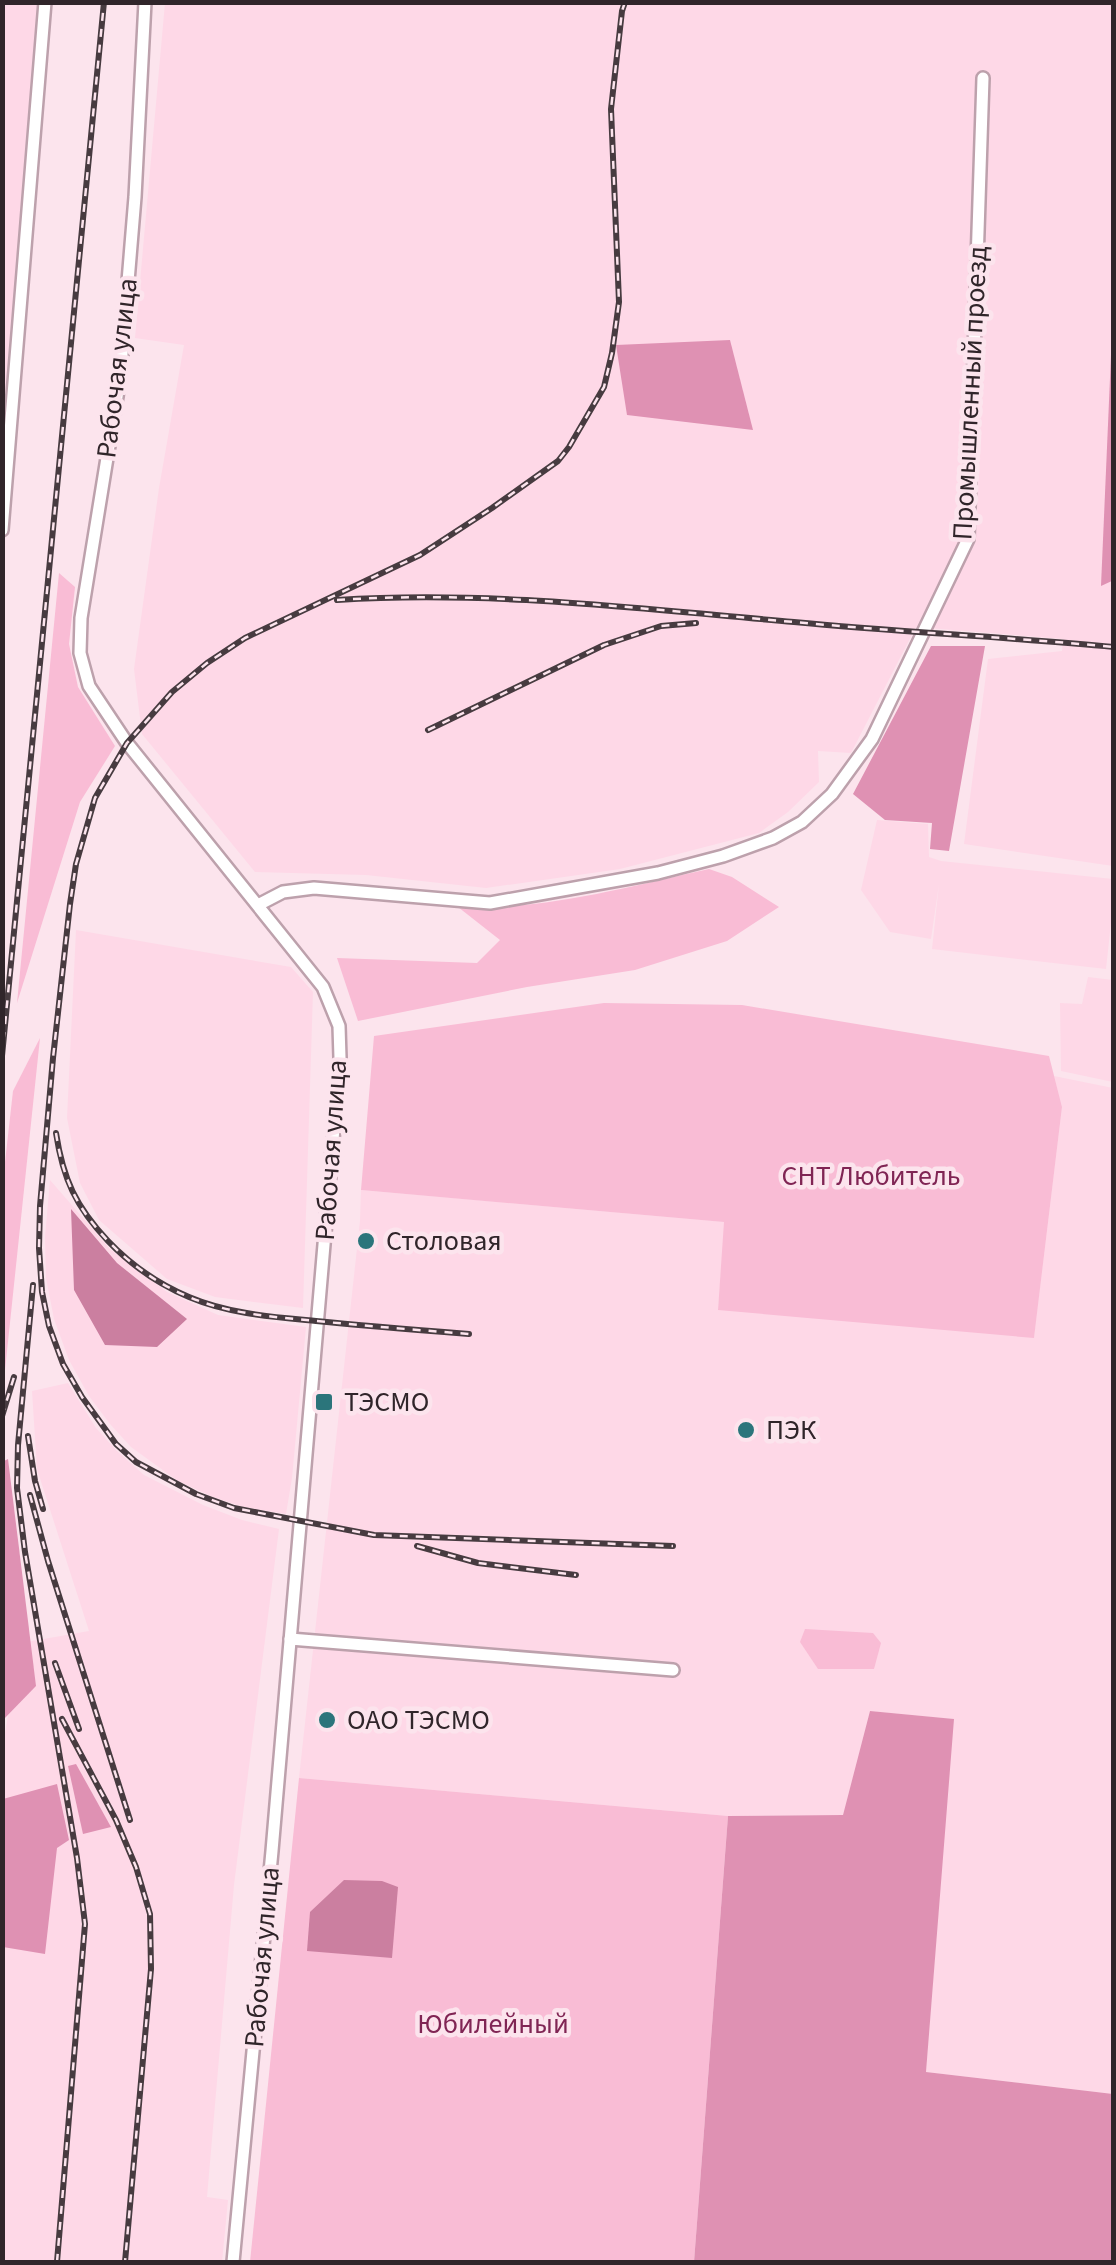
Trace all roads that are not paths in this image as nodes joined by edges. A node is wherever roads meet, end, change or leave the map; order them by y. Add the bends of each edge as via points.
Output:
1 (45, 2) edge
2 (145, 2) edge
3 (983, 78) dead end
4 (2, 530) edge
5 (258, 906) junction
6 (290, 1638) junction
7 (674, 1670) dead end
8 (233, 2262) edge

1 - 4 street
2 - 5 street, Рабочая улица via 120,378 80,653 90,686 127,743
3 - 5 street, Промышленный проезд via 968,539 872,740 832,794 772,838 658,874 490,903 314,888 283,892
5 - 6 street, Рабочая улица via 323,987 338,1026
6 - 7 street
6 - 8 street, Рабочая улица

